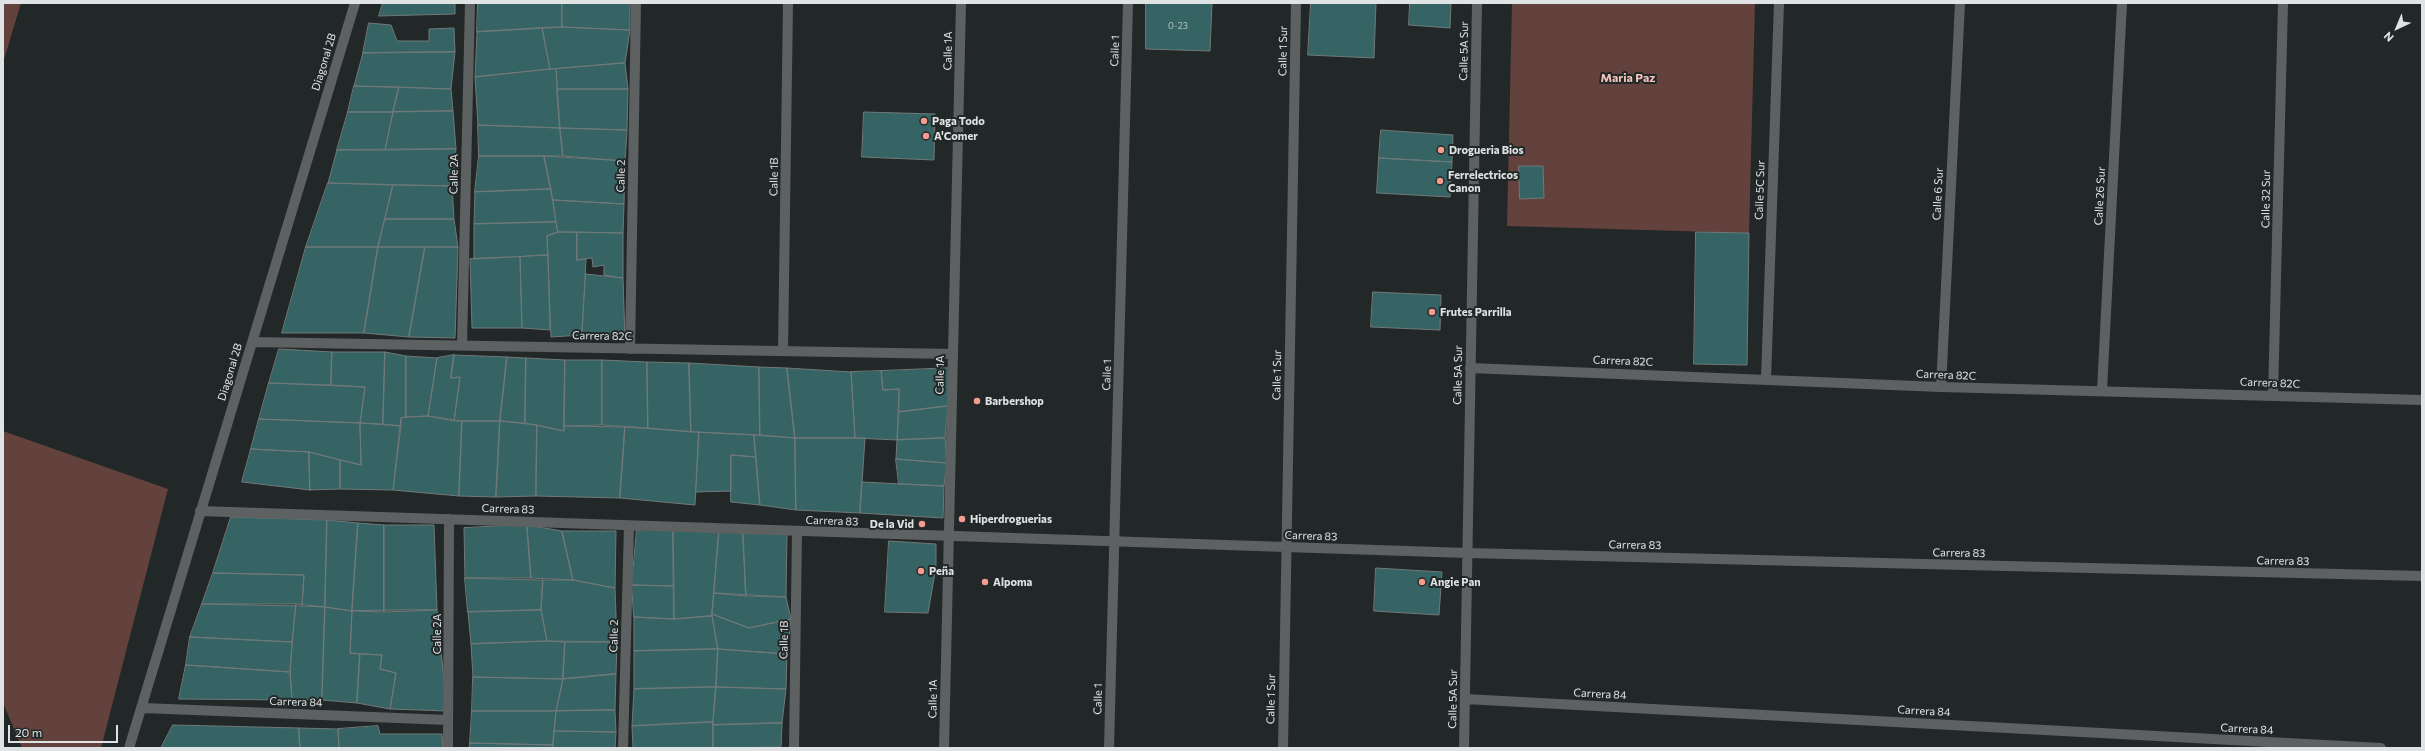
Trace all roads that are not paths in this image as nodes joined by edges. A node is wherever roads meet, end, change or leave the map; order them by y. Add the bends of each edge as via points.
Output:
1 (355, 3) edge
2 (470, 3) edge
3 (636, 3) edge
4 (788, 3) edge
5 (961, 3) edge
6 (1128, 3) edge
7 (1296, 3) edge
8 (1477, 3) edge
9 (1779, 3) edge
10 (1960, 3) edge
11 (2122, 3) edge
12 (2283, 3) edge
13 (252, 342) junction
14 (462, 345) junction
15 (630, 349) junction
16 (783, 351) junction
17 (953, 354) junction
18 (1470, 368) junction
19 (1766, 378) junction
20 (1940, 387) junction
21 (2102, 390) junction
22 (2273, 396) junction
23 (2422, 400) edge
24 (200, 511) junction
25 (448, 519) junction
26 (629, 526) junction
27 (797, 532) junction
28 (949, 536) junction
29 (1114, 542) junction
30 (1286, 548) junction
31 (1467, 553) junction
32 (2422, 576) edge
33 (1465, 699) junction
34 (142, 708) junction
35 (448, 720) junction
36 (129, 748) edge
37 (448, 748) edge
38 (623, 748) edge
39 (794, 748) edge
40 (944, 748) edge
41 (1109, 748) edge
42 (1282, 748) edge
43 (1464, 748) edge
44 (2381, 748) edge

1 - 13 street, Diagonal 2B
2 - 14 street, Calle 2A
3 - 15 street, Calle 2
4 - 16 street, Calle 1B
5 - 17 street, Calle 1A
6 - 29 street, Calle 1
7 - 30 street, Calle 1 Sur
8 - 18 street, Calle 5A Sur
9 - 19 street, Calle 5C Sur
10 - 20 street, Calle 6 Sur
11 - 21 street, Calle 26 Sur
12 - 22 street, Calle 32 Sur
13 - 14 street, Carrera 82C
13 - 24 street, Diagonal 2B
14 - 15 street, Carrera 82C
15 - 16 street, Carrera 82C
16 - 17 street, Carrera 82C
17 - 28 street, Calle 1A
18 - 19 street, Carrera 82C
18 - 31 street, Calle 5A Sur
19 - 20 street, Carrera 82C
20 - 21 street, Carrera 82C
21 - 22 street, Carrera 82C
22 - 23 street, Carrera 82C
24 - 25 street, Carrera 83
24 - 34 street, Diagonal 2B
25 - 26 street, Carrera 83
25 - 35 street, Calle 2A
26 - 27 street, Carrera 83
26 - 38 street, Calle 2
27 - 28 street, Carrera 83
27 - 39 street, Calle 1B
28 - 29 street, Carrera 83
28 - 40 street, Calle 1A
29 - 30 street, Carrera 83
29 - 41 street, Calle 1
30 - 31 street, Carrera 83
30 - 42 street, Calle 1 Sur
31 - 32 street, Carrera 83
31 - 33 street, Calle 5A Sur
33 - 43 street, Calle 5A Sur
33 - 44 street, Carrera 84
34 - 35 street, Carrera 84
34 - 36 street, Diagonal 2B
35 - 37 street, Calle 2A

